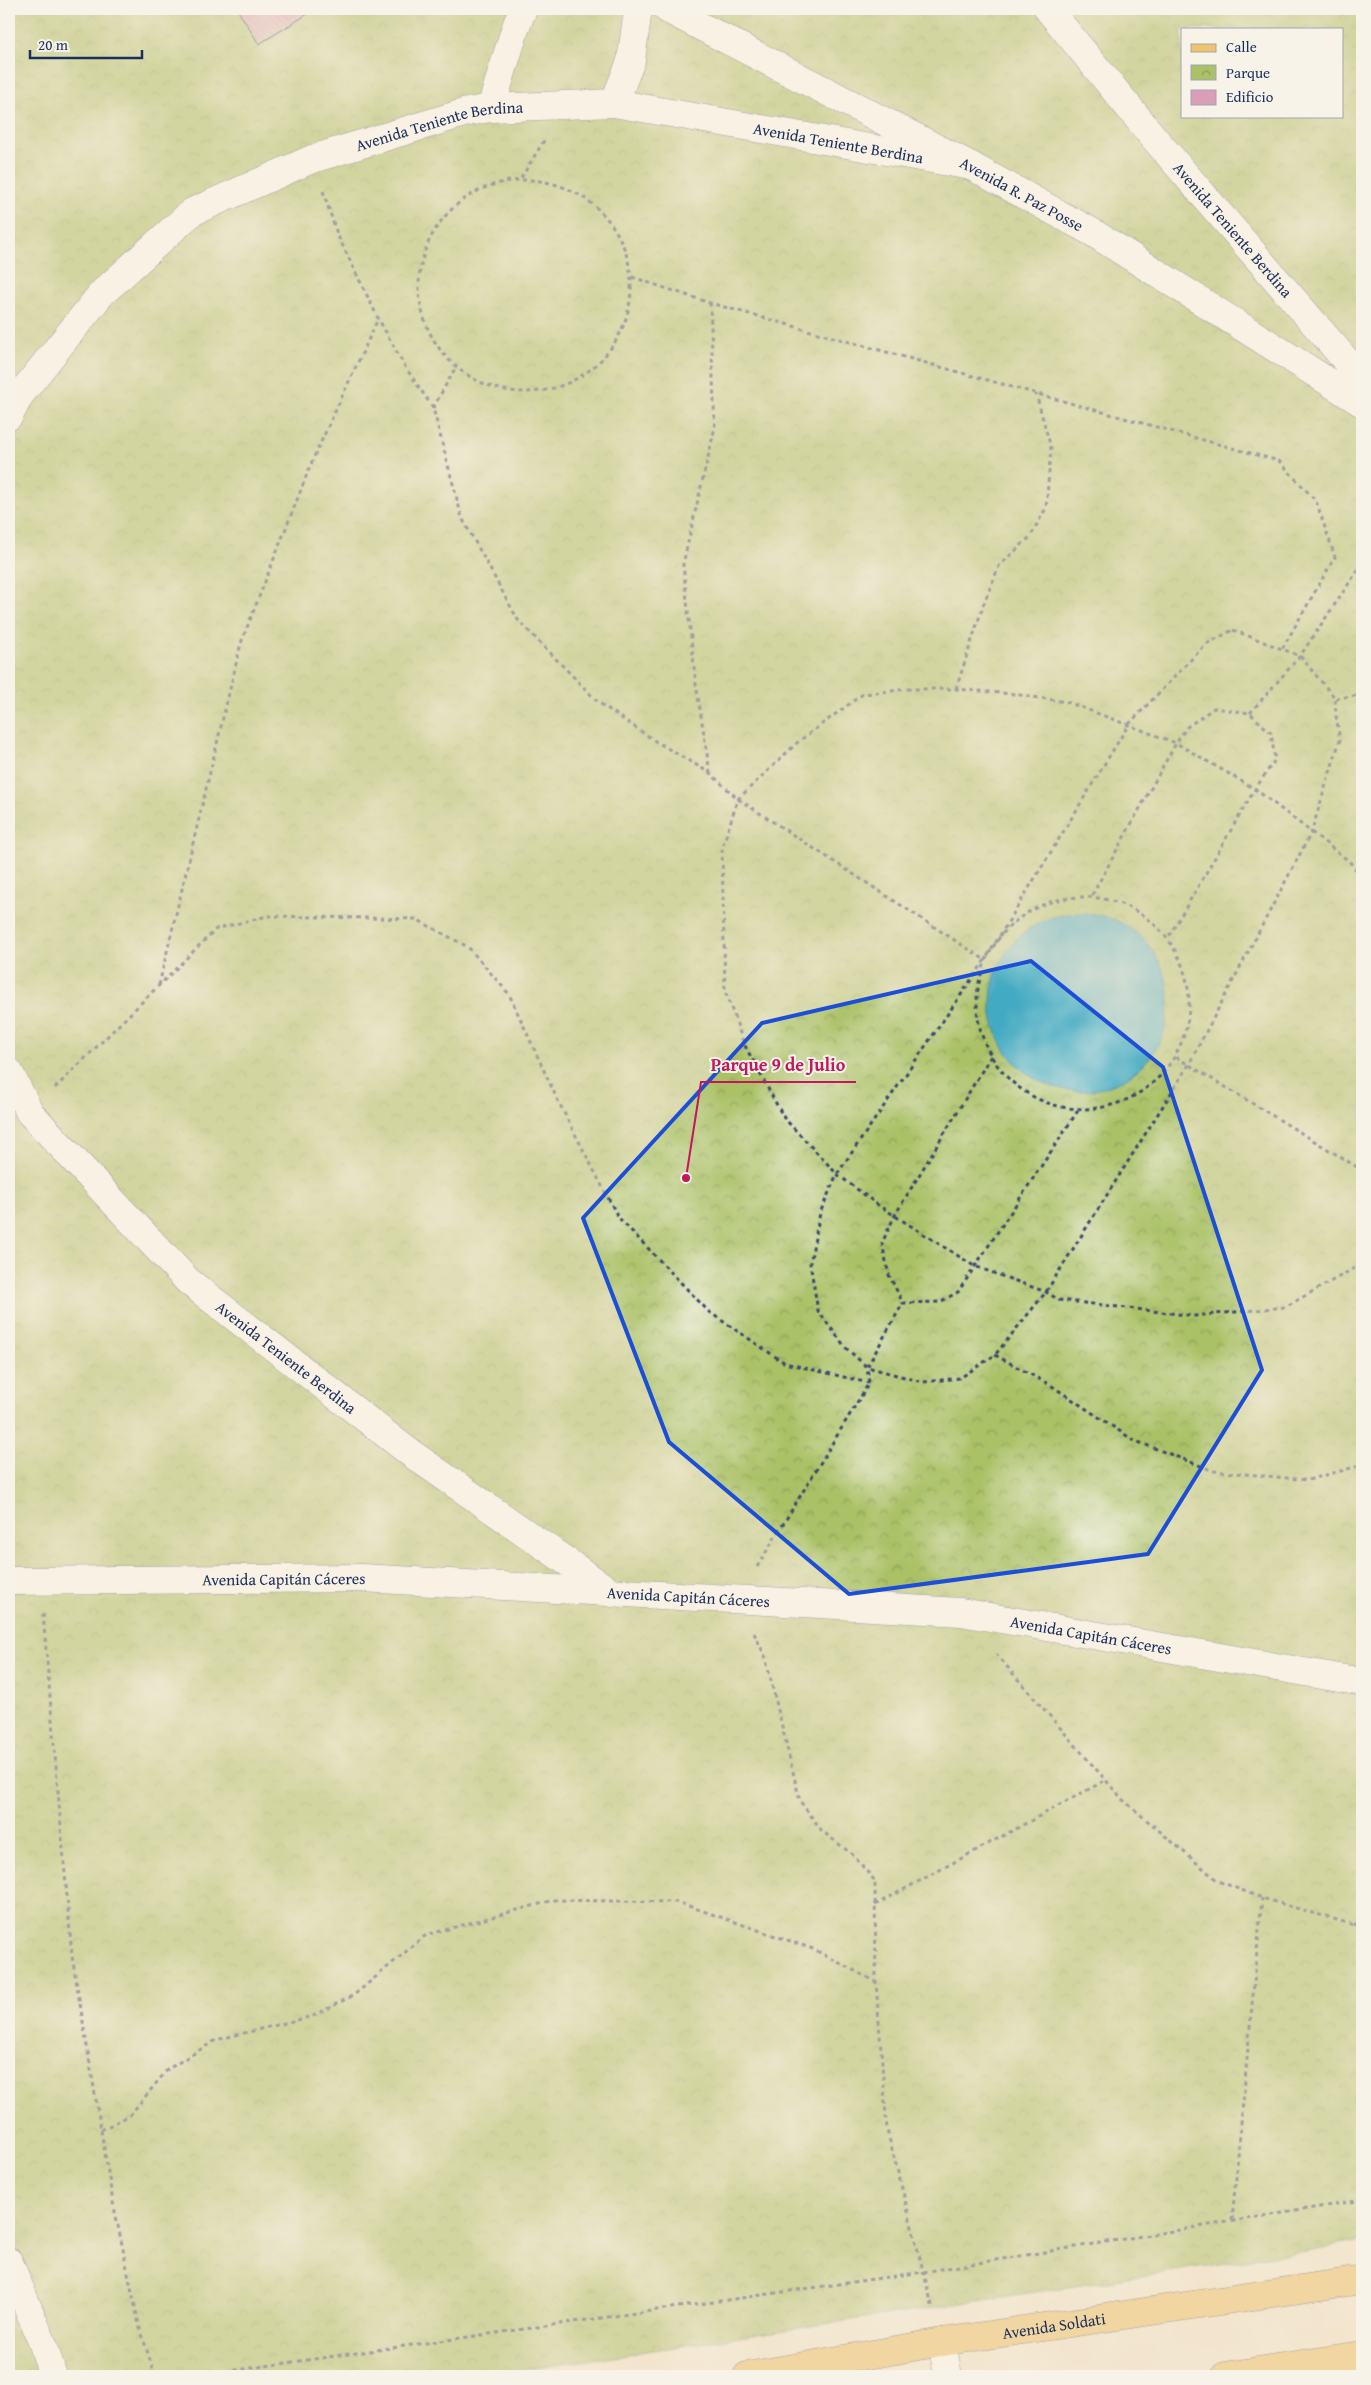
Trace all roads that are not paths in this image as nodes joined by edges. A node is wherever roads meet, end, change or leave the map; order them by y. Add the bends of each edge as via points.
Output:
1 (523, 9) edge
2 (638, 9) edge
3 (667, 9) edge
4 (1048, 9) edge
5 (614, 103) junction
6 (491, 108) junction
7 (971, 166) junction
8 (1362, 380) edge
9 (1362, 403) edge
10 (9, 416) edge
11 (9, 1072) edge
12 (9, 1581) edge
13 (612, 1592) junction
14 (1362, 1682) edge
15 (9, 2262) edge
16 (1362, 2280) edge
17 (942, 2342) junction
18 (1362, 2355) edge
19 (53, 2376) edge
20 (748, 2376) edge
21 (948, 2376) edge
22 (1225, 2376) edge

1 - 6 street
2 - 5 street via 631,61
3 - 7 street, Avenida R. Paz Posse
4 - 8 street, Avenida Teniente Berdina
5 - 6 street, Avenida Teniente Berdina
5 - 7 street, Avenida Teniente Berdina
6 - 10 street, Avenida Teniente Berdina via 467,112 312,159 192,212 102,293 20,395
7 - 9 street, Avenida R. Paz Posse via 1092,232
11 - 13 street, Avenida Teniente Berdina via 30,1113 188,1281 409,1452
12 - 13 street, Avenida Capitán Cáceres via 362,1578
13 - 14 street, Avenida Capitán Cáceres via 961,1612
15 - 19 street
16 - 17 main road, Avenida Soldati
17 - 20 main road, Avenida Soldati
17 - 21 street
18 - 22 main road

